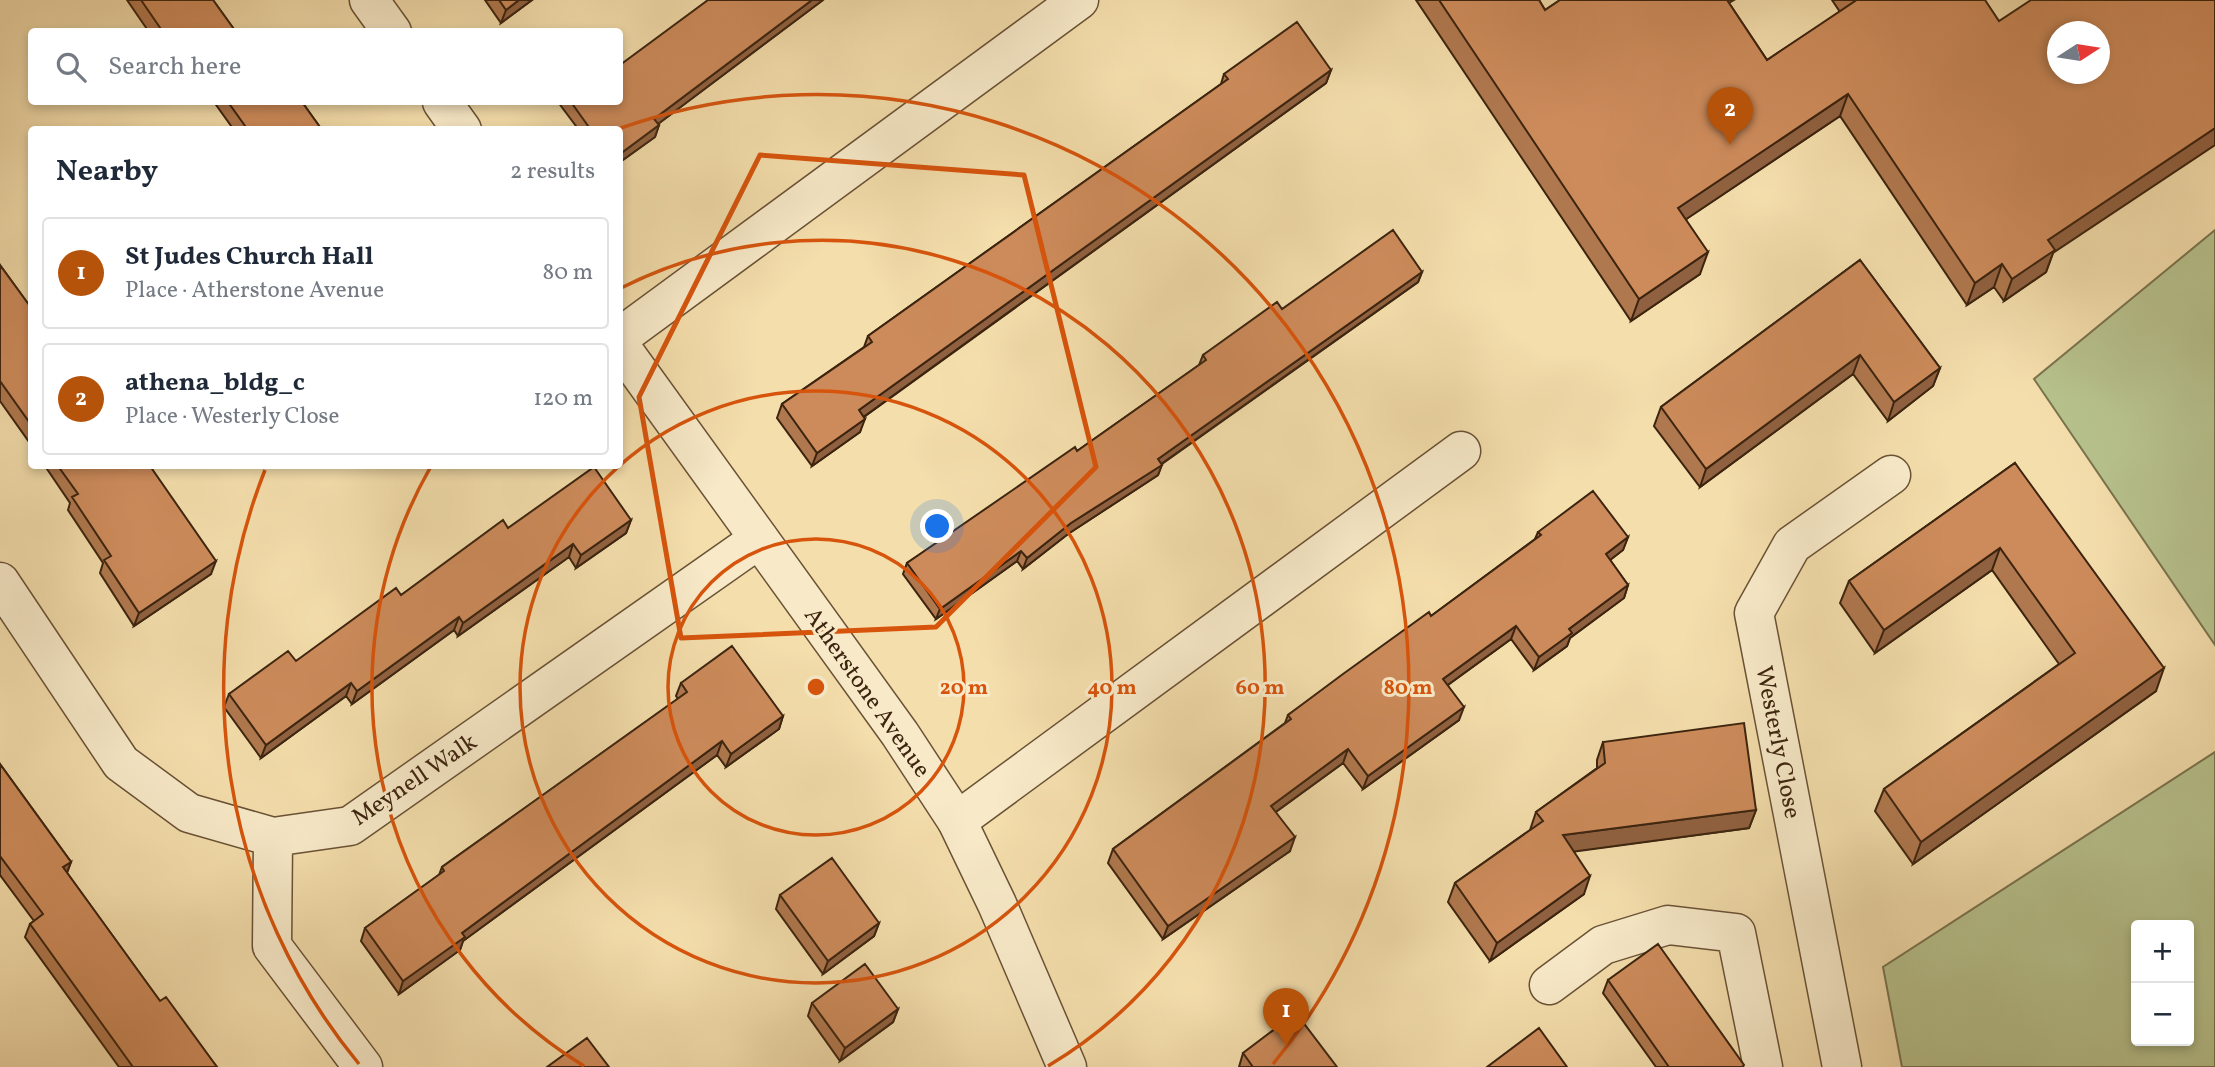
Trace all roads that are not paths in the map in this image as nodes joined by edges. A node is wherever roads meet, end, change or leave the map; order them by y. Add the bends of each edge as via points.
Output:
1 (369, 0) edge
2 (1079, 0) edge
3 (389, 28) edge
4 (444, 105) edge
5 (459, 126) edge
6 (623, 335) edge
7 (623, 350) edge
8 (1461, 451) dead end
9 (1891, 475) dead end
10 (758, 539) junction
11 (0, 582) edge
12 (957, 821) junction
13 (273, 837) junction
14 (1549, 985) dead end
15 (363, 1067) edge
16 (1066, 1067) edge
17 (1763, 1067) edge
18 (1842, 1067) edge

1 - 3 street
2 - 6 street
4 - 5 street
7 - 10 street, Atherstone Avenue
8 - 12 street
9 - 18 street, Westerly Close via 1792,545 1754,613
10 - 12 street, Atherstone Avenue via 900,734
10 - 13 street, Meynell Walk via 349,826
11 - 13 street, Meynell Walk via 121,764 189,813
12 - 16 street, Atherstone Avenue
13 - 15 street via 272,946
14 - 17 street via 1603,945 1668,925 1736,933

